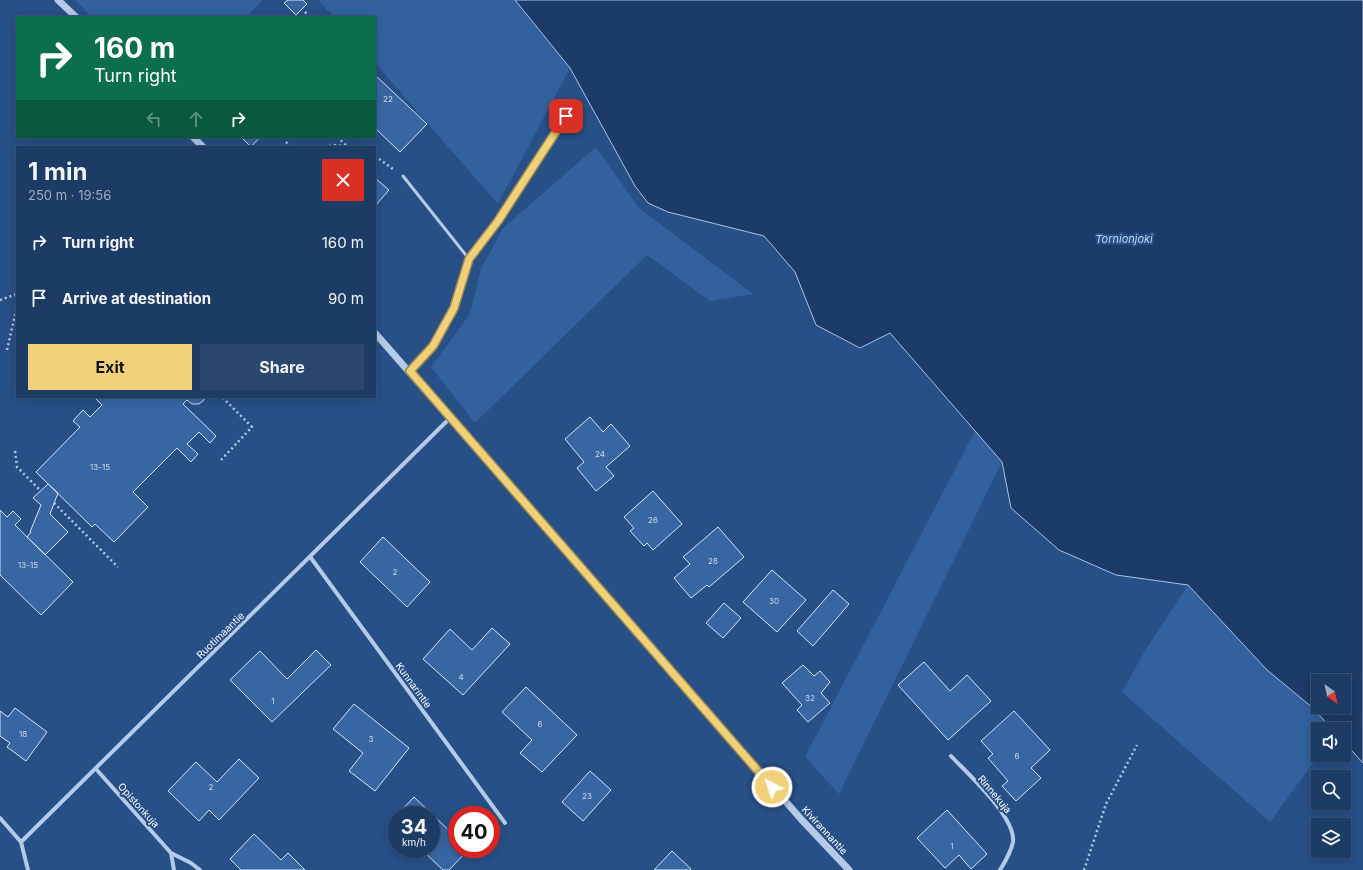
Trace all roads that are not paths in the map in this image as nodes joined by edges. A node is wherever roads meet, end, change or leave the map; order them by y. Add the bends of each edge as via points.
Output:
1 (58, 0) edge
2 (75, 16) edge
3 (566, 116) dead end
4 (194, 138) edge
5 (202, 146) edge
6 (403, 176) road end
7 (469, 259) junction
8 (376, 334) edge
9 (410, 371) junction
10 (450, 418) junction
11 (311, 558) junction
12 (951, 756) dead end
13 (96, 769) junction
14 (0, 818) edge
15 (505, 823) dead end
16 (21, 842) junction
17 (171, 853) junction
18 (28, 870) edge
19 (174, 870) edge
20 (200, 870) edge
21 (848, 870) edge
22 (1000, 870) edge

1 - 2 street
3 - 7 lane via 498,221
4 - 5 street
6 - 7 lane
7 - 9 lane via 454,308 433,346
8 - 9 street, Kivirannantie
9 - 10 street, Kivirannantie
10 - 11 street, Ruotimaantie
10 - 21 street, Kivirannantie
11 - 13 street, Ruotimaantie via 143,720
11 - 15 street, Kunnarintie
12 - 22 street, Rinnekuja via 1003,812 1011,827 1013,842
13 - 16 street, Ruotimaantie
13 - 17 street, Opistonkuja
14 - 16 street
16 - 18 street
17 - 19 street
17 - 20 street, Opistonkuja

